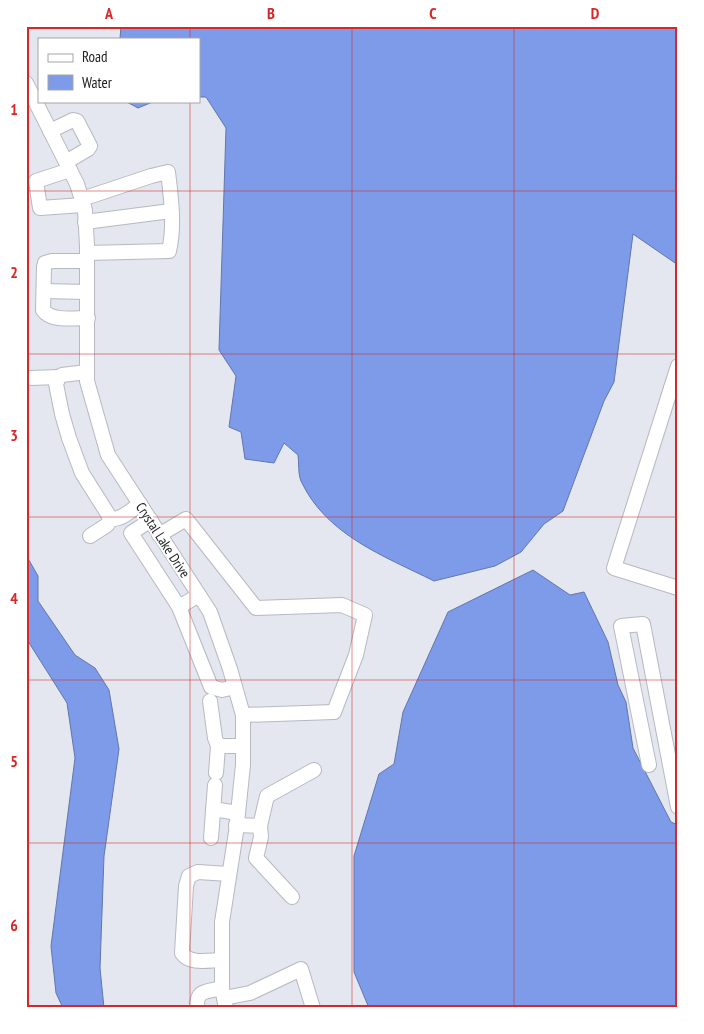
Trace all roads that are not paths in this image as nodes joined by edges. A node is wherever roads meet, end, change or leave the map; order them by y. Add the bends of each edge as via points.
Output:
1 (26, 83) edge
2 (32, 107) edge
3 (50, 131) junction
4 (68, 166) junction
5 (82, 202) junction
6 (171, 211) junction
7 (85, 222) junction
8 (87, 257) junction
9 (44, 291) junction
10 (87, 292) junction
11 (88, 318) junction
12 (678, 366) edge
13 (88, 372) junction
14 (59, 377) junction
15 (31, 378) dead end
16 (674, 389) edge
17 (140, 504) junction
18 (111, 519) junction
19 (151, 520) junction
20 (159, 535) junction
21 (90, 536) dead end
22 (678, 588) edge
23 (199, 594) junction
24 (179, 606) junction
25 (235, 686) junction
26 (210, 701) dead end
27 (243, 715) junction
28 (218, 746) junction
29 (243, 746) junction
30 (649, 766) dead end
31 (314, 770) dead end
32 (678, 807) edge
33 (213, 809) junction
34 (237, 819) junction
35 (260, 826) junction
36 (211, 838) dead end
37 (229, 874) junction
38 (292, 898) dead end
39 (222, 960) junction
40 (224, 998) edge
41 (197, 1008) edge
42 (313, 1008) edge

1 - 2 street, Crystal Lake Drive
2 - 3 street, Crystal Lake Drive
3 - 4 street, Crystal Lake Drive
3 - 4 street via 77,120 90,146
4 - 5 street, Crystal Lake Drive
4 - 5 street via 36,181 40,208
5 - 6 street via 134,181 168,172
5 - 7 street, Crystal Lake Drive
6 - 7 street
6 - 8 street via 172,242 169,251
7 - 8 street, Crystal Lake Drive
8 - 9 street via 45,264
8 - 10 street, Crystal Lake Drive
9 - 10 street
9 - 11 street via 44,310 49,316
10 - 11 street, Crystal Lake Drive
11 - 13 street, Crystal Lake Drive
12 - 16 street
13 - 14 street
13 - 17 street, Crystal Lake Drive via 87,381 108,455
14 - 15 street
14 - 18 street via 56,384 69,438 82,473
16 - 22 street via 614,568
17 - 18 street via 120,518
17 - 19 street, Crystal Lake Drive
18 - 21 street
19 - 20 street, Crystal Lake Drive
19 - 24 street via 131,533
20 - 23 street, Crystal Lake Drive
20 - 27 street via 186,519 256,608 342,605 365,615 356,655 334,712
23 - 24 street
23 - 25 street, Crystal Lake Drive via 210,612
24 - 25 street via 211,687 222,690
25 - 27 street, Crystal Lake Drive
26 - 28 street
27 - 29 street, Crystal Lake Drive
28 - 29 street
28 - 33 street
29 - 34 street, Crystal Lake Drive
30 - 32 street via 621,626 643,624
31 - 35 street via 267,796
33 - 34 street
33 - 36 street
34 - 35 street
34 - 37 street, Crystal Lake Drive
35 - 38 street via 256,858
37 - 39 street, Crystal Lake Drive via 222,922
37 - 39 street via 198,872 189,876 186,886 182,953 193,961
39 - 40 street, Crystal Lake Drive
40 - 41 street via 203,992 196,998
40 - 42 street via 250,993 301,969

